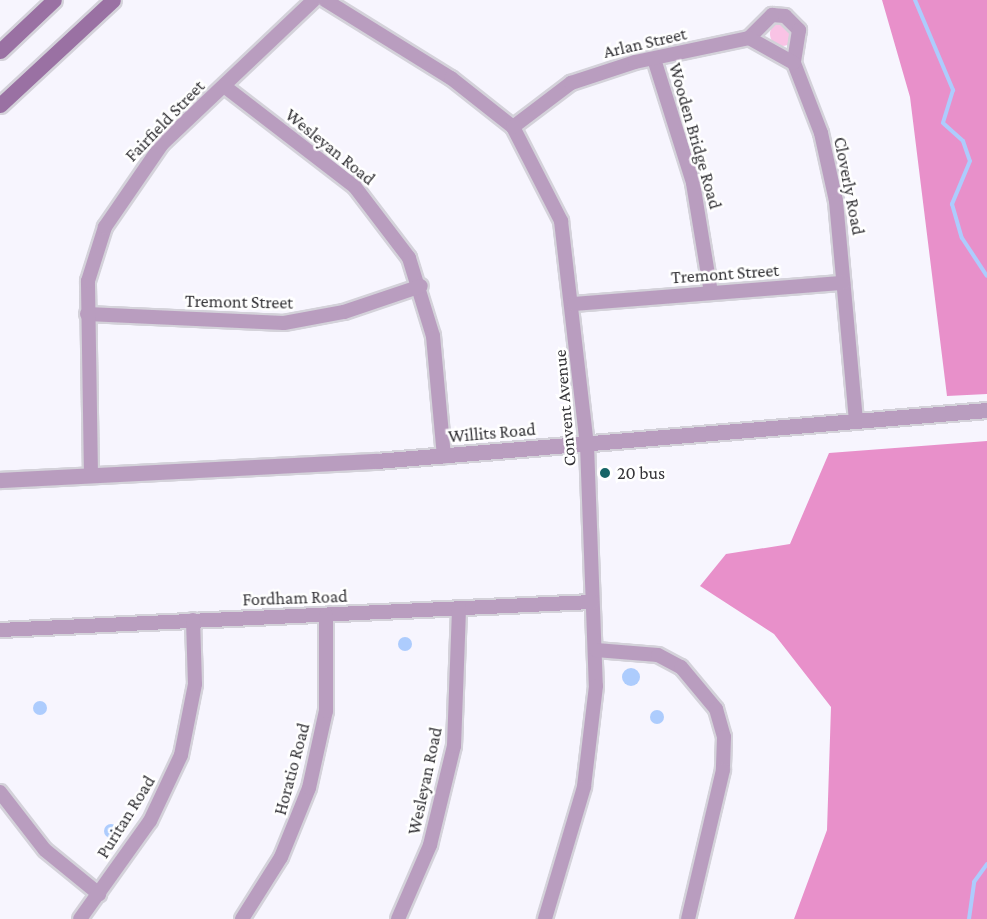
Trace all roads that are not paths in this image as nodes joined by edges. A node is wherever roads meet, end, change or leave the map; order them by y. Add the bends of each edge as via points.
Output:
1 (54, 0) edge
2 (113, 0) edge
3 (314, 0) edge
4 (325, 0) edge
5 (749, 38) junction
6 (0, 51) edge
7 (654, 59) junction
8 (794, 63) junction
9 (224, 86) junction
10 (0, 105) edge
11 (513, 127) junction
12 (843, 283) junction
13 (421, 286) junction
14 (711, 294) junction
15 (574, 304) junction
16 (87, 314) junction
17 (987, 410) edge
18 (856, 420) junction
19 (587, 445) junction
20 (444, 456) junction
21 (91, 476) junction
22 (0, 480) edge
23 (592, 602) junction
24 (459, 608) junction
25 (326, 615) junction
26 (193, 620) junction
27 (0, 630) edge
28 (596, 650) junction
29 (0, 792) edge
30 (99, 894) junction
31 (80, 919) edge
32 (242, 919) edge
33 (398, 919) edge
34 (545, 919) edge
35 (688, 919) edge

1 - 6 main road
2 - 10 main road
3 - 9 street, Fairfield Street
4 - 11 street, Convent Avenue via 451,78
5 - 7 street, Arlan Street
5 - 8 street
5 - 8 street, Cloverly Road via 772,15 786,16 799,30
7 - 11 street, Arlan Street via 580,79
7 - 14 street, Wooden Bridge Road via 693,183
8 - 12 street, Cloverly Road via 831,172
9 - 13 street, Wesleyan Road via 355,187 395,235
9 - 16 street, Fairfield Street via 162,144 118,202 95,254
11 - 15 street, Convent Avenue via 561,221
12 - 14 street, Tremont Street
12 - 18 street, Cloverly Road
13 - 16 street, Tremont Street via 344,312 284,323
13 - 20 street, Wesleyan Road via 433,336
14 - 15 street, Tremont Street
15 - 19 street, Convent Avenue
16 - 21 street, Fairfield Street
17 - 18 street, Willits Road
18 - 19 street, Willits Road
19 - 20 street, Willits Road
19 - 23 street, Convent Avenue
20 - 21 street, Willits Road
21 - 22 street, Willits Road
23 - 24 street, Fordham Road
23 - 28 street, Convent Avenue
24 - 25 street, Fordham Road
24 - 33 street, Wesleyan Road via 454,746 430,845
25 - 26 street, Fordham Road
25 - 32 street, Horatio Road via 326,711 309,788 281,857
26 - 27 street, Fordham Road
26 - 30 street, Puritan Road via 195,684 181,755 150,821
28 - 34 street, Convent Avenue via 584,787
28 - 35 street via 658,655 681,667 716,709 724,737 723,770
29 - 30 street via 45,850
30 - 31 street, Puritan Road

